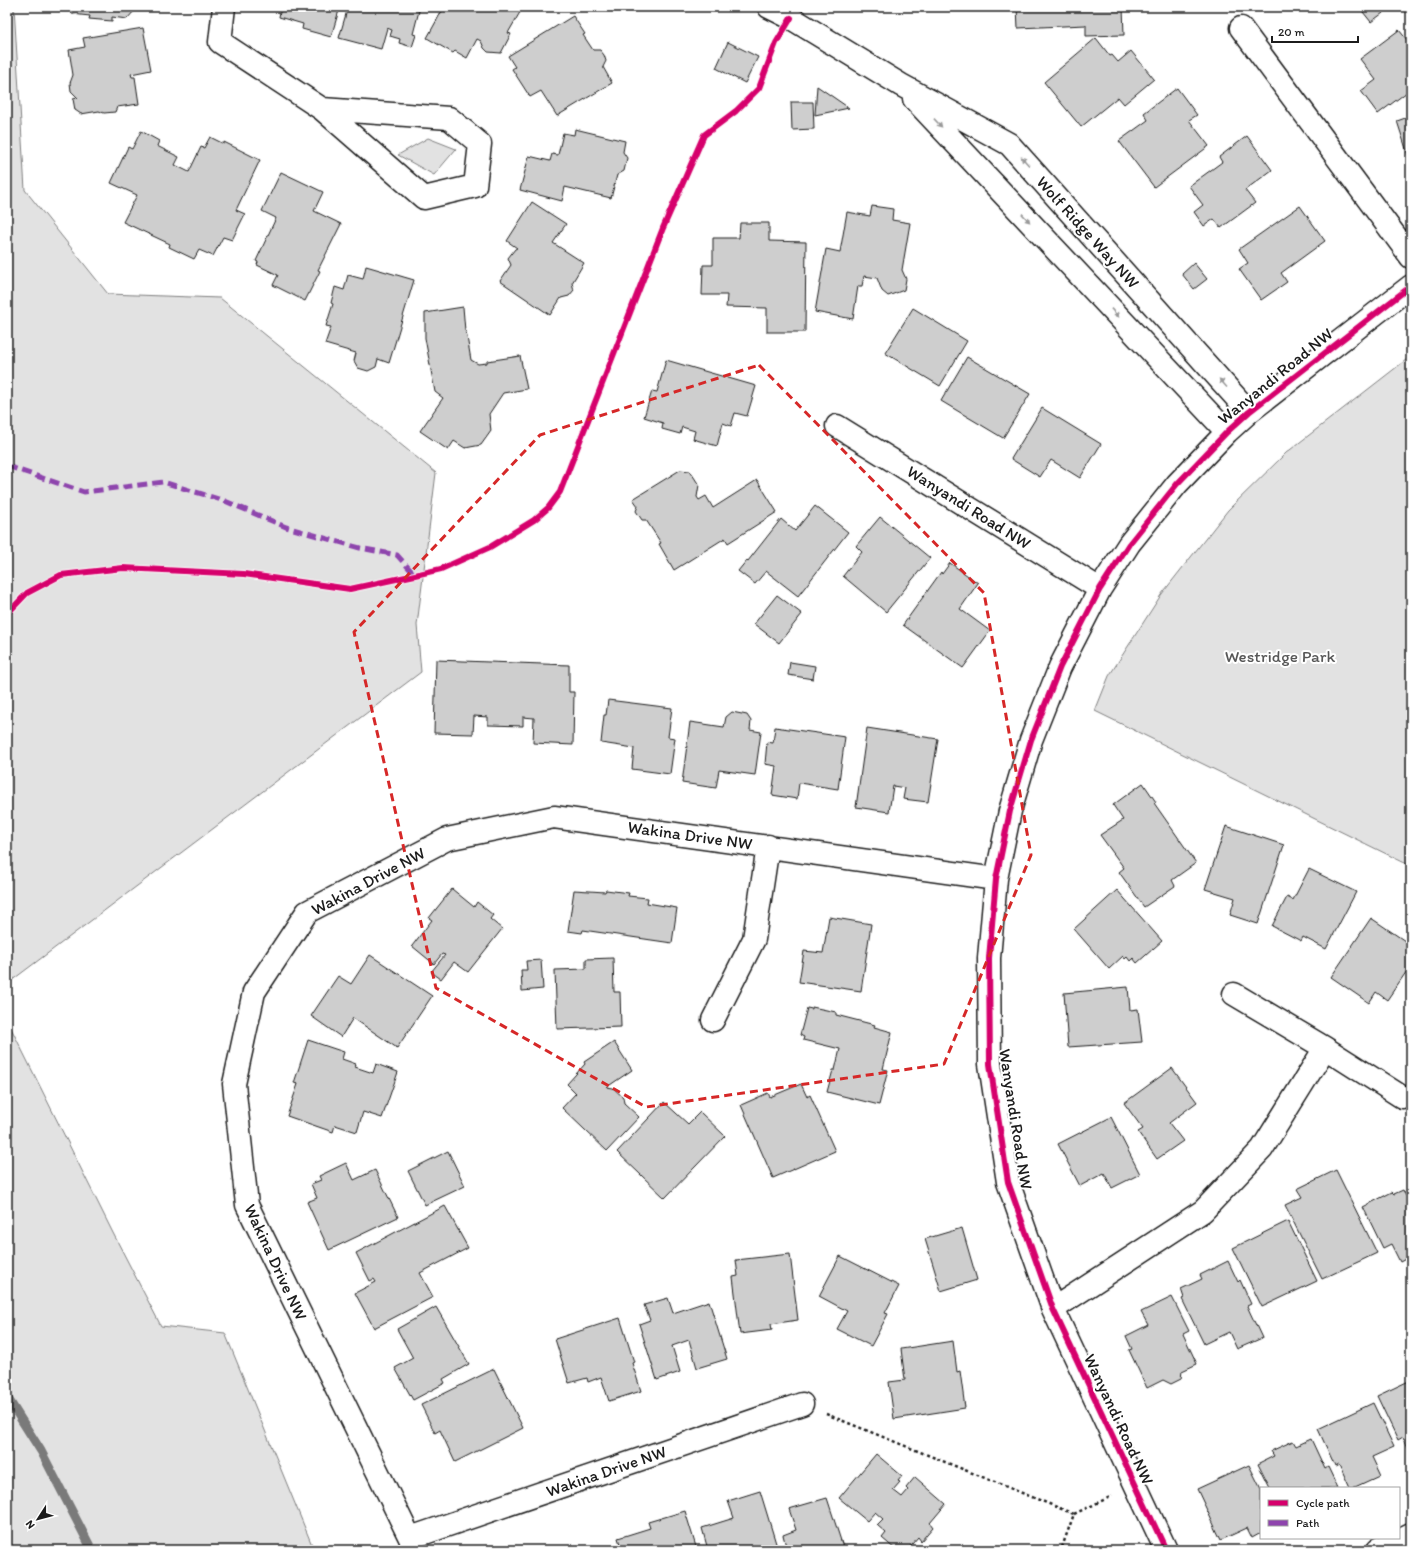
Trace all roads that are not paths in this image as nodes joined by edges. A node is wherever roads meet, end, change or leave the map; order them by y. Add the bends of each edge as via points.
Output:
1 (224, 7) edge
2 (769, 7) edge
3 (1241, 28) dead end
4 (901, 85) junction
5 (322, 109) junction
6 (1411, 257) edge
7 (1411, 286) edge
8 (1249, 412) junction
9 (837, 426) dead end
10 (1227, 432) junction
11 (1100, 589) junction
12 (768, 846) junction
13 (996, 879) junction
14 (1234, 994) dead end
15 (713, 1020) dead end
16 (1325, 1048) junction
17 (1402, 1097) dead end
18 (1053, 1309) junction
19 (802, 1404) road end
20 (1411, 1534) edge
21 (412, 1544) edge
22 (1166, 1550) edge
23 (1378, 1550) edge

1 - 5 street via 220,42
2 - 4 street, Wolf Ridge Way NW
3 - 6 street
8 -> 4 street, Wolf Ridge Way NW via 1009,144
4 -> 10 street, Wolf Ridge Way NW
5 - 5 street via 424,198 475,186 480,144 449,118
7 - 8 street, Wanyandi Road NW
8 - 10 street, Wanyandi Road NW
9 - 11 street, Wanyandi Road NW
10 - 11 street, Wanyandi Road NW via 1177,484 1129,544
11 - 13 street, Wanyandi Road NW via 1060,667 1031,740 1010,811
12 - 13 street, Wakina Drive NW
12 - 15 street, Wakina Drive NW via 754,939
12 - 21 street, Wakina Drive NW via 554,817 447,839 307,912 254,992 234,1084 247,1206
13 - 18 street, Wanyandi Road NW via 989,958 990,1064 1008,1182
14 - 16 street
16 - 17 street
16 - 18 street via 1262,1149 1203,1212
18 - 22 street, Wanyandi Road NW
19 - 21 street, Wakina Drive NW
20 - 23 street

